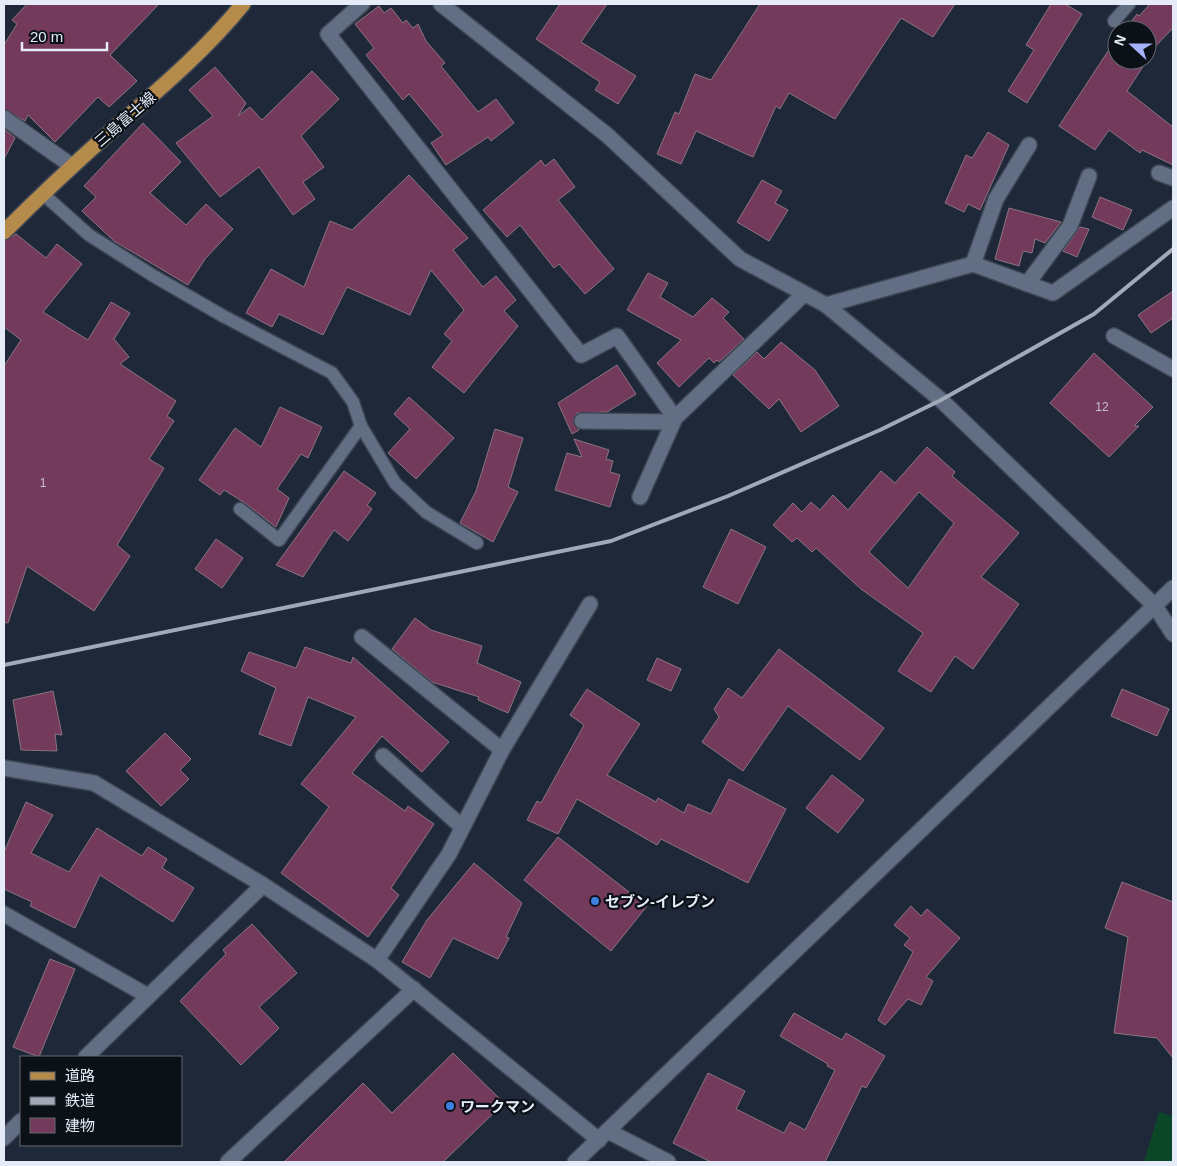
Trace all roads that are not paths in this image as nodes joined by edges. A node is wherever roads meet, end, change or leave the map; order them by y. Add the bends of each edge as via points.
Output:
1 (243, 4) edge
2 (362, 4) edge
3 (441, 4) edge
4 (1129, 4) edge
5 (1115, 20) edge
6 (4, 118) edge
7 (1029, 145) dead end
8 (72, 166) junction
9 (1088, 176) dead end
10 (43, 194) junction
11 (1173, 208) edge
12 (4, 232) edge
13 (973, 264) junction
14 (1028, 284) junction
15 (803, 294) junction
16 (826, 305) junction
17 (1114, 336) dead end
18 (1173, 369) edge
19 (674, 420) junction
20 (582, 421) dead end
21 (360, 426) junction
22 (640, 497) dead end
23 (240, 509) dead end
24 (477, 543) dead end
25 (1173, 588) edge
26 (590, 604) dead end
27 (1155, 606) junction
28 (1173, 634) edge
29 (362, 637) dead end
30 (502, 750) junction
31 (383, 756) dead end
32 (4, 768) edge
33 (462, 827) junction
34 (263, 885) junction
35 (4, 914) edge
36 (377, 960) junction
37 (414, 989) junction
38 (148, 996) junction
39 (87, 1056) edge
40 (20, 1122) edge
41 (604, 1135) junction
42 (4, 1137) edge
43 (228, 1162) edge
44 (575, 1162) edge
45 (668, 1162) edge

1 - 8 main road, 三島富士線 via 185,66
2 - 19 street via 328,34 582,355 617,336
3 - 15 street via 607,135 740,259
4 - 5 lane
6 - 8 street
7 - 13 street via 996,199
8 - 10 main road, 三島富士線
9 - 14 street via 1070,226
10 - 12 main road, 三島富士線
10 - 21 lane via 89,235 152,275 222,316 332,373 353,402
11 - 14 street via 1053,293
13 - 14 street
13 - 16 street
15 - 16 street
15 - 19 street
16 - 27 street via 941,400
17 - 18 street
19 - 20 street
19 - 22 street
21 - 23 lane via 279,540
21 - 24 lane via 395,483 426,512
25 - 27 street
26 - 30 street
27 - 28 street
27 - 41 street
29 - 30 street
30 - 33 street
31 - 33 street
32 - 34 street via 94,783
33 - 36 street via 449,854
34 - 36 street
34 - 38 street
35 - 38 street
36 - 37 street
37 - 41 street
37 - 43 street
38 - 39 street
40 - 42 street
41 - 44 street
41 - 45 street

